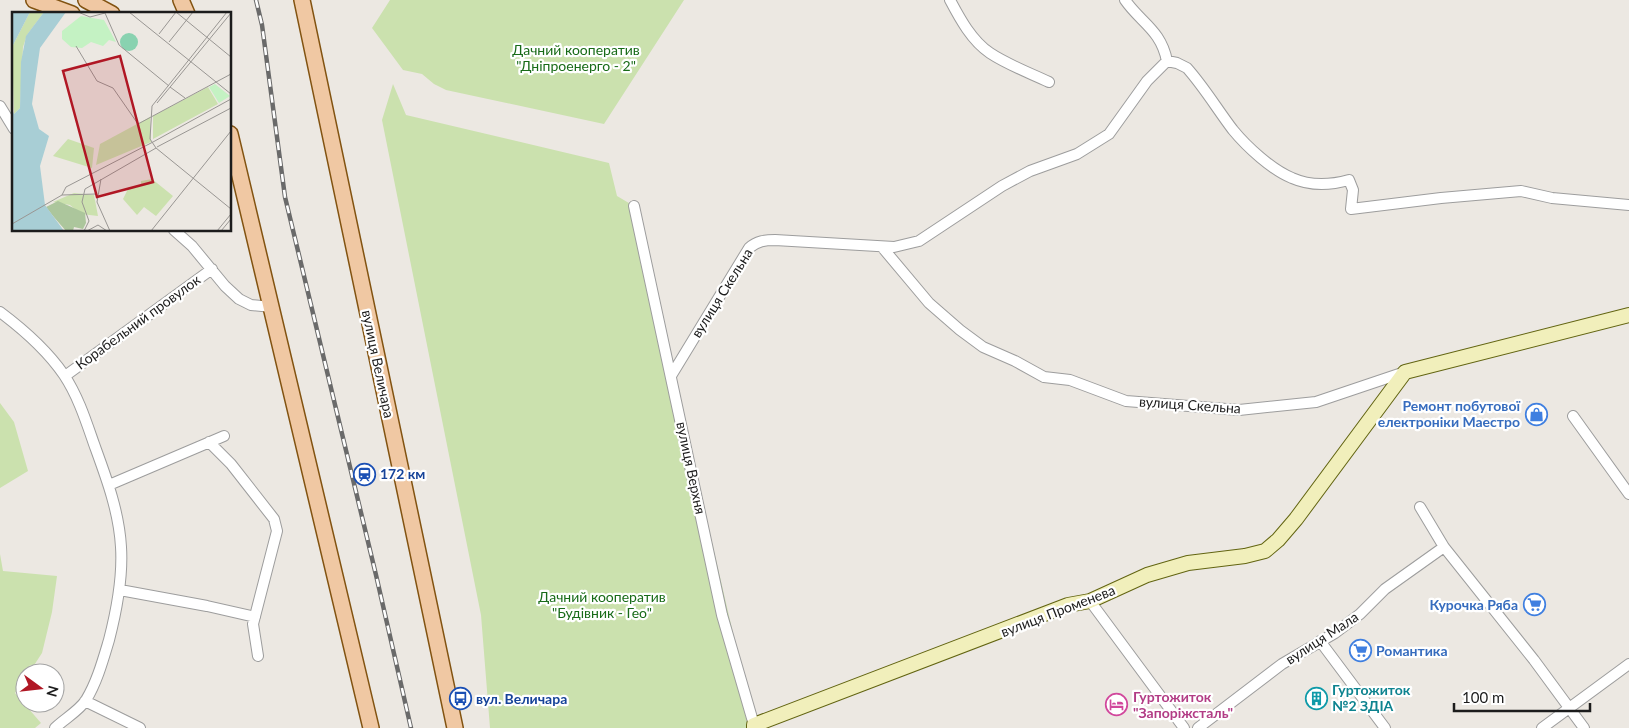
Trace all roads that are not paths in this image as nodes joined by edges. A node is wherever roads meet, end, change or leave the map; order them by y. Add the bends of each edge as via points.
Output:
1 (86, 0) edge
2 (182, 0) edge
3 (302, 0) edge
4 (950, 0) edge
5 (1125, 0) edge
6 (42, 1) edge
7 (67, 12) edge
8 (108, 12) edge
9 (186, 12) edge
10 (1167, 61) junction
11 (1049, 82) dead end
12 (0, 106) edge
13 (12, 126) edge
14 (231, 141) edge
15 (1629, 205) edge
16 (634, 206) dead end
17 (175, 231) edge
18 (882, 247) junction
19 (212, 269) junction
20 (272, 307) junction
21 (0, 312) edge
22 (1629, 315) edge
23 (1406, 372) junction
24 (65, 376) junction
25 (671, 376) junction
26 (1573, 416) dead end
27 (224, 436) dead end
28 (209, 442) junction
29 (108, 485) junction
30 (1629, 494) edge
31 (1420, 507) dead end
32 (1444, 547) junction
33 (120, 590) junction
34 (1090, 601) junction
35 (254, 617) junction
36 (1320, 641) junction
37 (258, 656) dead end
38 (1629, 664) edge
39 (85, 701) junction
40 (1569, 707) junction
41 (754, 727) edge
42 (55, 728) edge
43 (140, 728) edge
44 (371, 728) edge
45 (454, 728) edge
46 (1184, 728) edge
47 (1198, 728) edge
48 (1385, 728) edge
49 (1542, 728) edge
50 (1584, 728) edge

1 - 8 main road
2 - 9 main road
3 - 45 main road, вулиця Величара
4 - 11 street via 971,34 989,52
5 - 10 street via 1155,32
6 - 7 main road
10 - 15 street via 1186,68 1244,143 1274,167 1292,178 1311,182 1334,184 1349,180 1353,190 1352,209 1521,191 1552,198
10 - 18 street, вулиця Скельна via 1147,81 1109,134 1076,154 1030,171 1002,186 919,241
12 - 13 street
14 - 20 main road
16 - 25 street, вулиця Верхня
17 - 19 street
18 - 23 street, вулиця Скельна via 929,303 983,347 1044,377 1070,380 1126,401 1239,410 1316,402
18 - 25 street, вулиця Скельна via 776,240 754,244
19 - 20 street via 238,299 251,305
19 - 24 street, Корабельний провулок
20 - 44 main road
21 - 24 street via 35,341
22 - 23 street, вулиця Скельна
23 - 34 street, вулиця Променева via 1296,519 1265,550 1155,572
24 - 29 street via 82,410
25 - 41 street, вулиця Верхня via 722,615
26 - 30 street
27 - 28 street
28 - 29 street
28 - 35 street via 274,518 277,531
29 - 33 street via 119,526
31 - 32 street
32 - 36 street, вулиця Мала via 1385,589 1335,633
32 - 40 street
33 - 35 street
33 - 39 street via 107,647
34 - 41 street, вулиця Променева via 1068,605
34 - 46 street
35 - 37 street
36 - 47 street, вулиця Мала via 1282,664
36 - 48 street
38 - 40 street
39 - 42 street
39 - 43 street
40 - 49 street
40 - 50 street

